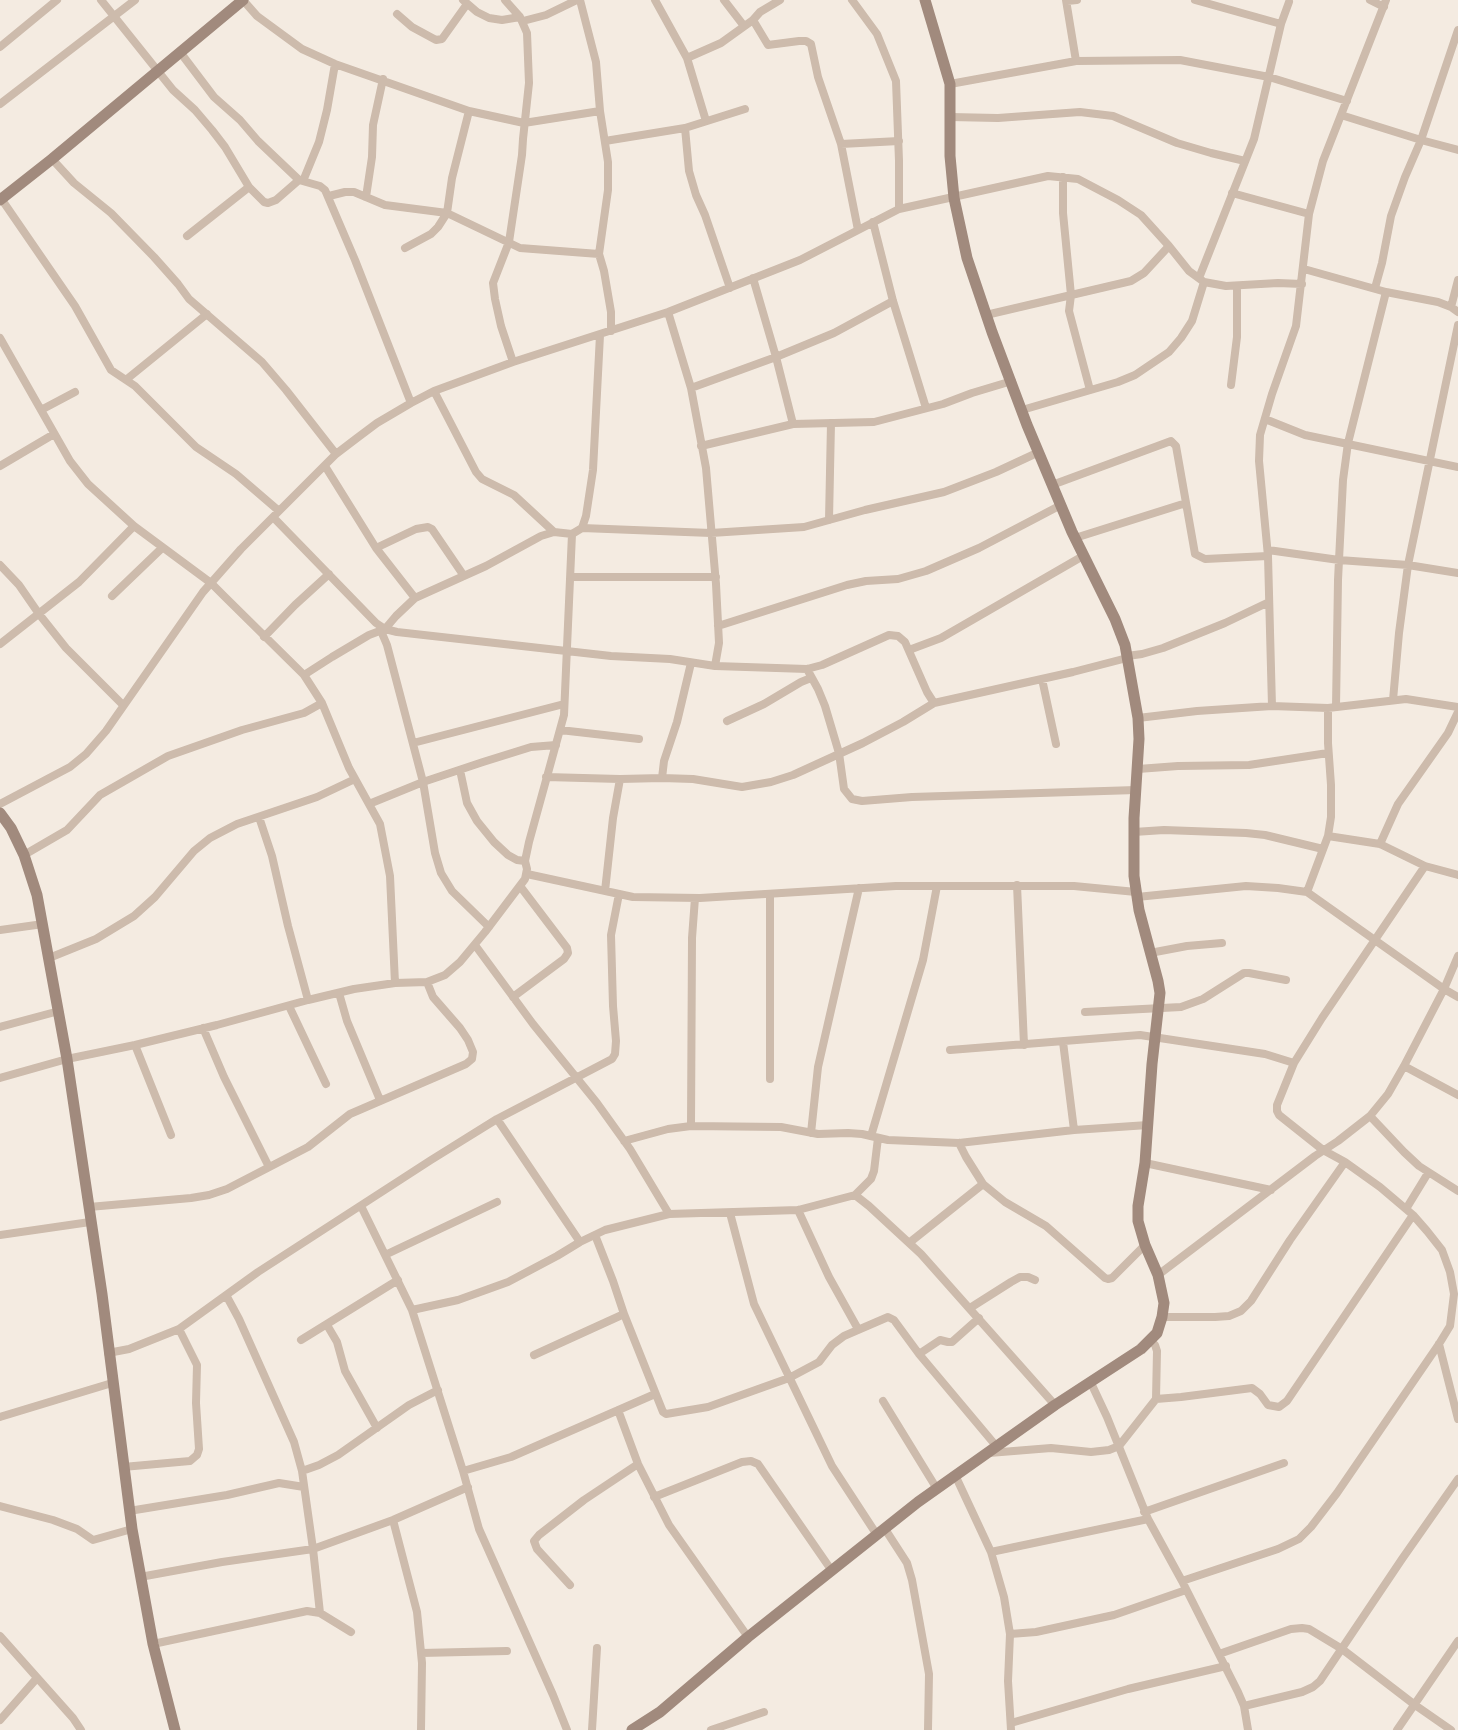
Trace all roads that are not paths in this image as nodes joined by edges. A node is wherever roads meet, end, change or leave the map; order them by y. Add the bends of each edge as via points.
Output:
1 (57, 0) edge
2 (101, 0) edge
3 (134, 0) edge
4 (243, 0) edge
5 (505, 0) edge
6 (578, 0) edge
7 (655, 0) edge
8 (724, 0) edge
9 (780, 0) edge
10 (852, 0) edge
11 (925, 0) edge
12 (1077, 0) edge
13 (1195, 0) edge
14 (1370, 0) edge
15 (1066, 1) edge
16 (465, 2) edge
17 (1289, 2) dead end
18 (1385, 3) edge
19 (397, 14) dead end
20 (114, 16) junction
21 (522, 19) junction
22 (753, 20) junction
23 (1281, 24) junction
24 (744, 26) junction
25 (1458, 30) edge
26 (0, 47) edge
27 (180, 52) junction
28 (687, 58) junction
29 (1076, 61) junction
30 (335, 64) junction
31 (157, 70) junction
32 (1269, 77) junction
33 (382, 79) junction
34 (950, 84) junction
35 (1347, 101) junction
36 (0, 104) edge
37 (745, 109) dead end
38 (470, 111) junction
39 (600, 111) junction
40 (1341, 115) junction
41 (950, 117) junction
42 (706, 121) junction
43 (524, 123) junction
44 (685, 128) junction
45 (1421, 140) junction
46 (604, 141) junction
47 (899, 142) junction
48 (841, 144) junction
49 (1458, 150) edge
50 (52, 159) junction
51 (1245, 161) junction
52 (1062, 176) junction
53 (301, 180) junction
54 (249, 187) junction
55 (1232, 193) junction
56 (329, 196) junction
57 (366, 198) junction
58 (954, 198) junction
59 (0, 199) edge
60 (899, 209) junction
61 (447, 213) junction
62 (1309, 214) junction
63 (873, 222) junction
64 (858, 230) junction
65 (187, 236) dead end
66 (509, 242) junction
67 (1169, 246) junction
68 (406, 248) dead end
69 (599, 254) junction
70 (1304, 269) junction
71 (753, 278) junction
72 (1202, 280) junction
73 (1458, 280) edge
74 (1302, 284) junction
75 (1237, 286) junction
76 (730, 288) junction
77 (1375, 288) junction
78 (1386, 292) junction
79 (1070, 296) junction
80 (893, 301) junction
81 (1455, 309) edge
82 (668, 312) junction
83 (207, 314) junction
84 (986, 315) junction
85 (1458, 325) edge
86 (611, 331) junction
87 (600, 335) junction
88 (0, 338) edge
89 (776, 357) junction
90 (513, 362) junction
91 (127, 379) junction
92 (1012, 381) junction
93 (1231, 385) dead end
94 (690, 388) junction
95 (1090, 390) junction
96 (434, 391) junction
97 (75, 392) dead end
98 (411, 403) junction
99 (926, 408) junction
100 (41, 410) junction
101 (1022, 410) junction
102 (1265, 419) junction
103 (830, 423) junction
104 (793, 424) junction
105 (54, 434) junction
106 (1348, 443) junction
107 (701, 446) junction
108 (1039, 452) junction
109 (336, 454) junction
110 (1429, 461) junction
111 (0, 466) edge
112 (325, 466) junction
113 (1458, 467) edge
114 (1052, 485) junction
115 (1186, 504) junction
116 (1061, 505) junction
117 (279, 511) junction
118 (273, 518) junction
119 (829, 520) junction
120 (134, 526) junction
121 (582, 528) junction
122 (554, 532) junction
123 (711, 533) junction
124 (572, 534) junction
125 (1075, 538) junction
126 (162, 548) junction
127 (376, 548) junction
128 (1268, 554) junction
129 (1083, 556) junction
130 (1339, 560) junction
131 (0, 565) edge
132 (1408, 565) junction
133 (1458, 573) edge
134 (329, 574) junction
135 (464, 576) junction
136 (570, 577) junction
137 (716, 577) junction
138 (211, 583) junction
139 (112, 596) dead end
140 (415, 598) junction
141 (1269, 602) junction
142 (39, 614) junction
143 (718, 626) junction
144 (383, 630) junction
145 (264, 637) junction
146 (0, 644) edge
147 (568, 650) junction
148 (909, 650) junction
149 (1127, 657) junction
150 (691, 663) junction
151 (715, 666) junction
152 (807, 669) junction
153 (304, 675) junction
154 (811, 678) junction
155 (1042, 679) junction
156 (1393, 700) junction
157 (322, 703) junction
158 (934, 703) junction
159 (564, 704) junction
160 (123, 705) junction
161 (1272, 706) junction
162 (1332, 707) junction
163 (1458, 707) edge
164 (1458, 712) edge
165 (1138, 718) junction
166 (727, 721) dead end
167 (560, 730) junction
168 (639, 739) dead end
169 (413, 743) junction
170 (1056, 744) dead end
171 (556, 745) junction
172 (839, 753) junction
173 (1328, 753) junction
174 (1138, 769) junction
175 (460, 770) junction
176 (546, 777) junction
177 (355, 778) junction
178 (662, 778) junction
179 (620, 779) junction
180 (423, 782) junction
181 (1136, 790) junction
182 (0, 804) edge
183 (369, 804) junction
184 (0, 813) edge
185 (260, 817) junction
186 (1134, 832) junction
187 (1328, 836) junction
188 (1380, 844) junction
189 (1323, 849) junction
190 (24, 855) junction
191 (525, 861) junction
192 (1425, 866) junction
193 (527, 874) junction
194 (1458, 875) edge
195 (1016, 885) junction
196 (520, 886) junction
197 (937, 886) junction
198 (859, 888) junction
199 (605, 891) junction
200 (1307, 892) junction
201 (619, 894) junction
202 (770, 894) junction
203 (1137, 895) junction
204 (695, 898) junction
205 (43, 924) junction
206 (489, 928) junction
207 (0, 930) edge
208 (1376, 940) junction
209 (1222, 943) dead end
210 (475, 945) junction
211 (1150, 954) junction
212 (1458, 956) edge
213 (49, 958) junction
214 (1286, 980) dead end
215 (427, 982) junction
216 (395, 984) junction
217 (1444, 989) junction
218 (338, 993) junction
219 (513, 997) junction
220 (1458, 997) edge
221 (308, 1000) junction
222 (288, 1006) junction
223 (1159, 1008) junction
224 (59, 1011) junction
225 (1085, 1012) dead end
226 (0, 1026) edge
227 (203, 1028) junction
228 (1156, 1036) junction
229 (1063, 1042) junction
230 (1024, 1044) junction
231 (135, 1045) junction
232 (950, 1050) dead end
233 (67, 1058) junction
234 (1294, 1063) junction
235 (1404, 1066) junction
236 (0, 1078) edge
237 (577, 1078) junction
238 (770, 1079) dead end
239 (326, 1084) dead end
240 (1458, 1095) edge
241 (380, 1100) junction
242 (1370, 1116) junction
243 (497, 1119) junction
244 (1148, 1125) junction
245 (692, 1126) junction
246 (1074, 1130) junction
247 (811, 1133) junction
248 (171, 1135) dead end
249 (874, 1137) junction
250 (624, 1141) junction
251 (959, 1143) junction
252 (1323, 1150) junction
253 (1345, 1162) junction
254 (1145, 1163) junction
255 (269, 1167) junction
256 (1428, 1173) junction
257 (983, 1184) junction
258 (1270, 1190) junction
259 (1458, 1191) edge
260 (855, 1195) junction
261 (498, 1202) dead end
262 (361, 1206) junction
263 (89, 1207) junction
264 (1406, 1209) junction
265 (798, 1210) junction
266 (730, 1213) junction
267 (669, 1214) junction
268 (1412, 1215) junction
269 (90, 1222) junction
270 (0, 1234) edge
271 (595, 1235) junction
272 (580, 1242) junction
273 (909, 1243) junction
274 (1144, 1245) junction
275 (385, 1255) junction
276 (1158, 1275) junction
277 (398, 1280) junction
278 (1035, 1280) dead end
279 (1456, 1294) edge
280 (226, 1295) junction
281 (970, 1308) junction
282 (412, 1310) junction
283 (624, 1314) junction
284 (1162, 1317) junction
285 (979, 1318) junction
286 (327, 1325) junction
287 (179, 1329) junction
288 (858, 1329) junction
289 (301, 1340) dead end
290 (1151, 1341) junction
291 (1439, 1344) junction
292 (108, 1353) junction
293 (919, 1354) junction
294 (534, 1355) dead end
295 (789, 1378) junction
296 (112, 1383) junction
297 (1091, 1383) junction
298 (438, 1390) junction
299 (655, 1394) junction
300 (1156, 1399) junction
301 (884, 1401) dead end
302 (1055, 1405) junction
303 (618, 1410) junction
304 (0, 1417) edge
305 (1458, 1419) edge
306 (377, 1428) junction
307 (1119, 1446) junction
308 (993, 1450) junction
309 (1284, 1463) dead end
310 (638, 1464) junction
311 (123, 1467) junction
312 (302, 1470) junction
313 (463, 1471) junction
314 (956, 1477) junction
315 (1457, 1483) edge
316 (304, 1487) junction
317 (468, 1487) junction
318 (937, 1489) junction
319 (654, 1497) junction
320 (0, 1506) edge
321 (130, 1511) junction
322 (1146, 1515) junction
323 (393, 1520) junction
324 (132, 1529) junction
325 (881, 1532) junction
326 (313, 1549) junction
327 (991, 1552) junction
328 (832, 1571) junction
329 (140, 1577) junction
330 (1182, 1581) junction
331 (570, 1584) dead end
332 (1186, 1590) junction
333 (320, 1613) junction
334 (351, 1632) dead end
335 (1010, 1634) junction
336 (0, 1636) edge
337 (748, 1637) junction
338 (1458, 1641) edge
339 (153, 1644) junction
340 (598, 1648) dead end
341 (1342, 1649) junction
342 (507, 1651) dead end
343 (421, 1653) junction
344 (1219, 1654) junction
345 (1226, 1666) junction
346 (36, 1678) junction
347 (1415, 1705) junction
348 (1244, 1706) junction
349 (764, 1712) dead end
350 (0, 1720) edge
351 (1011, 1727) edge
352 (81, 1730) edge
353 (175, 1730) edge
354 (422, 1730) edge
355 (567, 1730) edge
356 (592, 1730) edge
357 (632, 1730) edge
358 (712, 1730) edge
359 (928, 1730) edge
360 (1248, 1730) edge
361 (1397, 1730) edge
362 (1451, 1730) edge

1 - 26 street
2 - 20 street
3 - 20 street
4 - 27 street
4 - 30 street via 257,16 296,46
5 - 21 street
6 - 21 street via 546,15
6 - 39 street via 596,62
7 - 28 street
8 - 24 street
9 - 22 street
10 - 47 street via 877,34 896,81
11 - 34 street
12 - 15 street
13 - 23 street
14 - 18 street
15 - 29 street
16 - 19 street via 442,39 436,40 412,27
16 - 21 street via 489,18
17 - 23 street
18 - 35 street
20 - 31 street
20 - 36 street
21 - 43 street via 527,32 529,83
22 - 24 street
22 - 48 street via 768,45 798,41 810,44
23 - 32 street
24 - 28 street via 721,43
25 - 45 street
27 - 31 street
27 - 53 street via 214,97
28 - 42 street
29 - 32 street via 1180,60
29 - 34 street
30 - 33 street
30 - 53 street via 321,134
31 - 50 street
31 - 54 street via 212,130
32 - 35 street
32 - 51 street via 1254,139
33 - 38 street
33 - 57 street via 373,125
34 - 41 street
35 - 40 street
37 - 42 street
38 - 43 street
38 - 61 street via 452,178
39 - 43 street
39 - 46 street
40 - 45 street
40 - 62 street via 1323,161
41 - 51 street via 998,118 1080,112 1113,116 1178,143
41 - 58 street
42 - 44 street
43 - 66 street
44 - 46 street
44 - 76 street via 689,171
45 - 49 street
45 - 77 street via 1391,216
46 - 69 street via 608,190
47 - 48 street
47 - 60 street
48 - 64 street
50 - 59 street
50 - 83 street via 117,220 189,299
51 - 55 street
52 - 58 street via 1048,176
52 - 67 street via 1078,179 1141,214
52 - 79 street
53 - 54 street via 268,203
53 - 56 street via 320,186
54 - 65 street
55 - 62 street
55 - 72 street
56 - 57 street via 354,192
56 - 98 street
57 - 61 street via 386,205
58 - 60 street
58 - 84 street via 967,258
59 - 91 street via 74,306 111,370
60 - 63 street
61 - 66 street
61 - 68 street via 431,234
62 - 70 street
63 - 64 street
63 - 80 street
64 - 71 street via 800,260
66 - 69 street via 520,248
66 - 90 street via 493,283 501,326
67 - 72 street via 1189,271
67 - 79 street via 1138,278
69 - 86 street via 611,312
70 - 74 street
70 - 77 street
71 - 76 street
71 - 89 street
72 - 75 street
72 - 95 street via 1192,321 1169,352 1135,375
73 - 81 street
74 - 75 street
74 - 102 street via 1296,326
75 - 93 street via 1237,337
76 - 82 street
77 - 78 street
78 - 81 street via 1438,302
78 - 106 street
79 - 84 street
79 - 95 street via 1069,311
80 - 89 street via 834,333
80 - 99 street
82 - 86 street
82 - 94 street
83 - 91 street
83 - 109 street via 262,362
84 - 92 street
85 - 110 street
86 - 87 street
87 - 90 street
87 - 121 street via 593,470
88 - 100 street
89 - 94 street
89 - 104 street
90 - 96 street
91 - 117 street via 196,447 236,474
92 - 99 street
92 - 101 street
94 - 107 street
95 - 101 street
96 - 98 street
96 - 122 street via 476,472 482,479 514,495
97 - 100 street
98 - 109 street via 377,423
99 - 103 street via 874,422
100 - 105 street
101 - 108 street
102 - 106 street via 1305,435
102 - 128 street via 1260,435 1259,461
103 - 104 street
103 - 119 street
104 - 107 street
105 - 111 street
105 - 120 street via 88,484
106 - 110 street
106 - 130 street
107 - 123 street
108 - 114 street
108 - 119 street via 944,492
109 - 112 street
110 - 113 street
110 - 132 street
112 - 117 street
112 - 127 street
114 - 115 street via 1170,441 1176,446
114 - 116 street
115 - 125 street
115 - 128 street via 1198,557
116 - 125 street
116 - 143 street via 979,548 926,571 898,579 847,585
117 - 118 street
118 - 134 street
118 - 138 street
119 - 123 street via 804,527
120 - 126 street
120 - 142 street via 79,582
121 - 123 street
121 - 124 street
122 - 124 street
122 - 135 street
123 - 137 street
124 - 136 street
125 - 129 street
126 - 138 street
126 - 139 street
127 - 135 street via 428,527
127 - 140 street
128 - 130 street
128 - 141 street
129 - 148 street via 941,638
129 - 149 street via 1120,632
130 - 132 street
130 - 162 street
131 - 142 street
132 - 133 street
132 - 156 street
134 - 144 street
134 - 145 street
135 - 140 street
136 - 137 street
136 - 147 street
137 - 143 street
138 - 145 street
138 - 160 street
140 - 144 street
141 - 149 street via 1163,648
141 - 161 street
142 - 146 street
142 - 160 street via 66,648
143 - 151 street
144 - 147 street
144 - 153 street via 369,635
144 - 169 street
145 - 153 street
147 - 150 street
147 - 159 street
148 - 152 street via 898,636 889,635
148 - 158 street
149 - 155 street
149 - 165 street
150 - 151 street
150 - 178 street
151 - 152 street
152 - 154 street
153 - 157 street
154 - 166 street
154 - 172 street via 825,706
155 - 158 street
155 - 170 street
156 - 162 street
156 - 163 street
157 - 177 street
157 - 190 street via 304,713 168,756 100,795 66,830
158 - 172 street
159 - 167 street
159 - 169 street
160 - 182 street via 76,763
161 - 162 street
161 - 165 street
162 - 173 street
164 - 188 street via 1448,733 1398,804
165 - 174 street
167 - 168 street
167 - 171 street
169 - 180 street
171 - 175 street via 531,748
171 - 176 street
172 - 178 street via 792,775 742,787
172 - 181 street via 844,789 852,799 862,801
173 - 174 street via 1249,765
173 - 187 street via 1331,817
174 - 181 street
175 - 180 street
175 - 191 street via 467,803 477,821 508,855
176 - 179 street
176 - 191 street
177 - 183 street
177 - 185 street via 317,797
178 - 179 street
179 - 199 street
180 - 183 street
180 - 206 street via 440,873
181 - 186 street
183 - 216 street via 380,824 390,876
184 - 190 street
185 - 213 street via 210,838 134,916 96,940
185 - 221 street
186 - 189 street via 1246,833
186 - 203 street
187 - 188 street
187 - 189 street
188 - 192 street
189 - 200 street
190 - 205 street via 38,895
191 - 193 street
192 - 194 street
192 - 208 street
193 - 196 street
193 - 199 street
195 - 197 street
195 - 203 street via 1074,886
195 - 230 street
196 - 206 street
196 - 219 street via 568,953
197 - 198 street
197 - 249 street via 923,960
198 - 202 street
198 - 247 street via 818,1066
199 - 201 street
200 - 203 street via 1246,886
200 - 208 street
201 - 204 street
201 - 237 street via 611,935 615,1054
202 - 204 street
202 - 238 street
203 - 211 street
204 - 245 street
205 - 207 street
205 - 213 street
206 - 210 street
208 - 217 street
208 - 234 street
209 - 211 street
210 - 215 street via 445,975
210 - 219 street
211 - 223 street via 1158,981
212 - 217 street
213 - 224 street
214 - 223 street via 1244,973 1191,1004
215 - 216 street
215 - 241 street via 433,997 468,1040 472,1058 466,1064
216 - 218 street
217 - 220 street
217 - 235 street
218 - 221 street
218 - 241 street
219 - 237 street
221 - 222 street
222 - 227 street
222 - 239 street
223 - 225 street
223 - 228 street
224 - 226 street
224 - 233 street
227 - 231 street
227 - 255 street
228 - 229 street
228 - 234 street via 1257,1052
228 - 244 street
229 - 230 street
229 - 246 street
230 - 232 street
231 - 233 street
231 - 248 street
233 - 236 street
233 - 263 street
234 - 252 street via 1277,1111
235 - 240 street
235 - 242 street via 1388,1094
237 - 243 street
237 - 250 street
241 - 255 street via 350,1114 308,1147
242 - 252 street
242 - 256 street
243 - 262 street
243 - 272 street
244 - 246 street
244 - 254 street
245 - 247 street via 781,1127
245 - 250 street
246 - 251 street
247 - 249 street
249 - 251 street
249 - 260 street via 874,1171 871,1179
250 - 267 street
251 - 257 street
252 - 253 street
252 - 258 street
253 - 264 street
253 - 284 street via 1241,1311 1229,1316
254 - 258 street
254 - 274 street via 1138,1206
255 - 263 street via 209,1195
256 - 259 street
256 - 264 street
257 - 273 street
257 - 274 street via 1005,1202 1046,1226 1108,1279
258 - 276 street
260 - 265 street
260 - 273 street
261 - 275 street
262 - 275 street
262 - 280 street
263 - 269 street
264 - 268 street
265 - 266 street
265 - 288 street
266 - 267 street
266 - 295 street via 754,1304
267 - 271 street
268 - 279 street via 1442,1250
268 - 300 street via 1287,1401 1279,1407 1268,1405 1252,1388
269 - 270 street
269 - 292 street
271 - 272 street
271 - 283 street
272 - 282 street via 508,1282 458,1300
273 - 281 street
274 - 276 street
275 - 277 street
276 - 284 street via 1164,1303
277 - 282 street
277 - 286 street
278 - 281 street via 1028,1277 1010,1282
279 - 291 street via 1450,1326
280 - 287 street
280 - 312 street via 286,1421
281 - 285 street
282 - 298 street
283 - 294 street
283 - 299 street
284 - 290 street
285 - 293 street via 952,1342 940,1340
285 - 302 street
286 - 289 street
286 - 306 street via 337,1342 345,1371
287 - 292 street via 129,1349
287 - 311 street via 198,1365 197,1455 190,1461
288 - 293 street via 892,1318
288 - 295 street via 832,1345 819,1362
290 - 297 street
290 - 300 street via 1156,1351
291 - 305 street
291 - 330 street via 1337,1493 1299,1539
292 - 296 street
293 - 308 street
295 - 299 street via 708,1407 666,1414
295 - 325 street via 832,1466
296 - 304 street
296 - 311 street
297 - 302 street
297 - 307 street
298 - 306 street via 409,1405
298 - 313 street
299 - 303 street
300 - 307 street
301 - 318 street
302 - 308 street
303 - 310 street
303 - 313 street via 511,1457
306 - 312 street via 338,1455
307 - 308 street via 1091,1452 1051,1448
307 - 322 street
308 - 314 street
309 - 322 street
310 - 319 street
310 - 331 street via 584,1500 534,1541 537,1549
311 - 321 street
312 - 316 street
313 - 317 street
314 - 318 street
314 - 327 street
315 - 341 street
316 - 321 street via 279,1483
316 - 326 street
317 - 323 street
317 - 355 street via 479,1529
318 - 325 street
319 - 328 street via 751,1461 758,1464
319 - 337 street via 669,1525
320 - 324 street via 78,1529 93,1540
321 - 324 street
322 - 327 street
322 - 330 street
323 - 326 street
323 - 343 street via 416,1612
324 - 329 street
325 - 328 street
325 - 359 street via 907,1563 912,1580 929,1674
326 - 329 street
326 - 333 street
327 - 335 street via 1004,1597
328 - 337 street
329 - 339 street
330 - 332 street
332 - 335 street via 1114,1615 1036,1632
332 - 344 street
333 - 334 street
333 - 339 street via 307,1611
335 - 351 street via 1008,1681
336 - 346 street
337 - 357 street via 660,1712
338 - 347 street
339 - 353 street
340 - 356 street
341 - 344 street via 1302,1628
341 - 347 street
341 - 348 street via 1313,1687
342 - 343 street
343 - 354 street
344 - 345 street
345 - 348 street
345 - 351 street via 1128,1688
346 - 350 street
346 - 352 street
347 - 361 street
347 - 362 street
348 - 360 street
349 - 358 street

